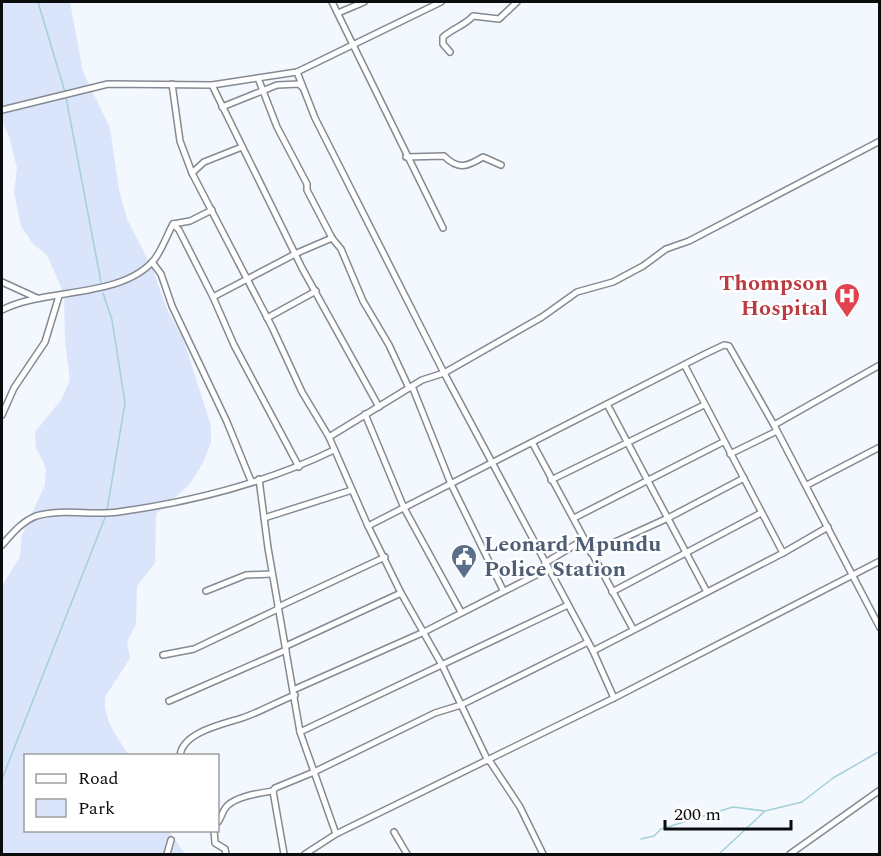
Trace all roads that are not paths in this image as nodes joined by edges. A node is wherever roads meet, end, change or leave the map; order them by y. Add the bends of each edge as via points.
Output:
1 (332, 2) edge
2 (364, 2) edge
3 (441, 2) edge
4 (517, 2) edge
5 (338, 13) junction
6 (354, 45) junction
7 (450, 52) dead end
8 (297, 72) junction
9 (258, 78) junction
10 (172, 84) junction
11 (212, 85) junction
12 (303, 88) junction
13 (263, 90) junction
14 (222, 107) junction
15 (2, 110) edge
16 (879, 141) edge
17 (243, 147) junction
18 (406, 156) junction
19 (501, 165) dead end
20 (192, 173) junction
21 (212, 210) junction
22 (173, 224) junction
23 (443, 228) dead end
24 (332, 238) junction
25 (297, 253) junction
26 (152, 262) junction
27 (248, 281) junction
28 (2, 282) edge
29 (316, 291) junction
30 (59, 296) junction
31 (213, 297) junction
32 (38, 299) junction
33 (2, 310) edge
34 (267, 318) junction
35 (879, 365) edge
36 (685, 366) junction
37 (444, 373) junction
38 (411, 387) junction
39 (607, 404) junction
40 (704, 405) junction
41 (379, 407) junction
42 (365, 414) junction
43 (2, 415) edge
44 (774, 424) junction
45 (777, 431) junction
46 (329, 438) junction
47 (723, 442) junction
48 (627, 443) junction
49 (533, 444) junction
50 (879, 447) edge
51 (334, 450) junction
52 (729, 454) junction
53 (493, 463) junction
54 (299, 467) junction
55 (744, 478) junction
56 (259, 480) junction
57 (551, 480) junction
58 (647, 480) junction
59 (251, 481) junction
60 (451, 484) junction
61 (352, 489) junction
62 (808, 489) junction
63 (404, 508) junction
64 (761, 513) junction
65 (264, 518) junction
66 (574, 518) junction
67 (668, 518) junction
68 (368, 526) junction
69 (828, 527) junction
70 (584, 540) junction
71 (2, 545) edge
72 (591, 553) junction
73 (685, 553) junction
74 (783, 554) junction
75 (385, 557) junction
76 (879, 561) edge
77 (547, 566) junction
78 (272, 574) junction
79 (854, 576) junction
80 (503, 590) junction
81 (206, 591) dead end
82 (401, 592) junction
83 (612, 592) junction
84 (707, 592) junction
85 (568, 605) junction
86 (278, 608) junction
87 (460, 612) junction
88 (879, 628) edge
89 (633, 629) junction
90 (424, 632) junction
91 (588, 642) junction
92 (286, 648) junction
93 (594, 651) junction
94 (163, 655) dead end
95 (442, 665) junction
96 (294, 693) junction
97 (614, 698) junction
98 (170, 701) dead end
99 (461, 705) junction
100 (300, 732) junction
101 (181, 754) edge
102 (489, 761) junction
103 (314, 772) junction
104 (879, 790) edge
105 (273, 791) junction
106 (219, 820) edge
107 (214, 832) edge
108 (394, 832) dead end
109 (336, 834) junction
110 (171, 840) dead end
111 (167, 855) edge
112 (226, 855) edge
113 (284, 855) edge
114 (305, 855) edge
115 (407, 855) edge
116 (543, 855) edge
117 (790, 855) edge

1 - 5 street
2 - 5 street
3 - 6 street
4 - 7 street via 496,20 473,16 458,25 443,37
5 - 6 street
6 - 8 street
6 - 18 street
8 - 9 street
8 - 12 street
9 - 11 street
9 - 13 street
10 - 11 street
10 - 15 street via 108,84
10 - 20 street via 180,141
11 - 14 street
12 - 13 street via 285,83
12 - 37 street
13 - 14 street
13 - 24 street
14 - 17 street
16 - 37 street via 689,241 666,249 613,282 577,292 542,318
17 - 20 street via 204,162
17 - 25 street
18 - 19 street via 444,156 462,167 483,157
18 - 23 street
20 - 21 street
21 - 22 street
21 - 27 street
22 - 26 street
22 - 31 street
24 - 25 street
24 - 38 street
25 - 27 street
25 - 29 street
26 - 30 street via 118,282
26 - 59 street via 161,274
27 - 31 street
27 - 34 street
28 - 32 street
29 - 34 street
29 - 41 street
30 - 32 street
30 - 43 street via 45,342 14,388
31 - 54 street
32 - 33 street
34 - 46 street
35 - 44 street
36 - 39 street
36 - 40 street
36 - 44 street via 729,346
37 - 38 street
37 - 53 street
38 - 41 street
38 - 60 street
39 - 48 street
39 - 49 street
40 - 47 street
40 - 48 street
41 - 42 street
42 - 46 street
42 - 63 street
44 - 45 street
45 - 52 street
45 - 62 street
46 - 51 street
47 - 52 street
47 - 58 street
48 - 57 street
48 - 58 street
49 - 53 street
49 - 57 street
50 - 62 street via 807,485
51 - 54 street
51 - 61 street
52 - 55 street
53 - 60 street
53 - 77 street
54 - 56 street
55 - 64 street
55 - 67 street
56 - 59 street
56 - 65 street
57 - 66 street
58 - 66 street
58 - 67 street
59 - 71 street via 174,502 110,513 40,515 21,524
60 - 63 street
60 - 80 street
61 - 65 street
61 - 68 street
62 - 69 street
63 - 68 street
63 - 87 street
64 - 73 street
64 - 74 street
65 - 78 street
66 - 70 street
67 - 72 street
67 - 73 street
68 - 75 street
69 - 74 street
69 - 79 street
70 - 72 street
70 - 77 street
72 - 83 street
73 - 83 street
73 - 84 street
74 - 84 street
75 - 82 street
75 - 86 street
76 - 79 street
77 - 80 street
77 - 85 street
78 - 81 street via 246,575
78 - 86 street
79 - 88 street
79 - 97 street
80 - 87 street
82 - 90 street
82 - 92 street
83 - 89 street
84 - 89 street
85 - 91 street
85 - 95 street
86 - 92 street
86 - 94 street via 194,649
87 - 90 street
89 - 93 street
90 - 95 street
90 - 96 street
91 - 93 street
91 - 99 street
92 - 96 street
92 - 98 street
93 - 97 street
95 - 99 street
95 - 100 street
96 - 100 street
96 - 101 street via 206,730 185,743
97 - 102 street
99 - 102 street
99 - 103 street via 435,713
100 - 103 street
102 - 109 street
102 - 116 street via 520,807
103 - 105 street via 282,783
103 - 109 street
104 - 117 street
105 - 106 street via 255,793 227,806
105 - 113 street
107 - 112 street via 215,843 225,849
108 - 115 street
109 - 114 street
110 - 111 street

